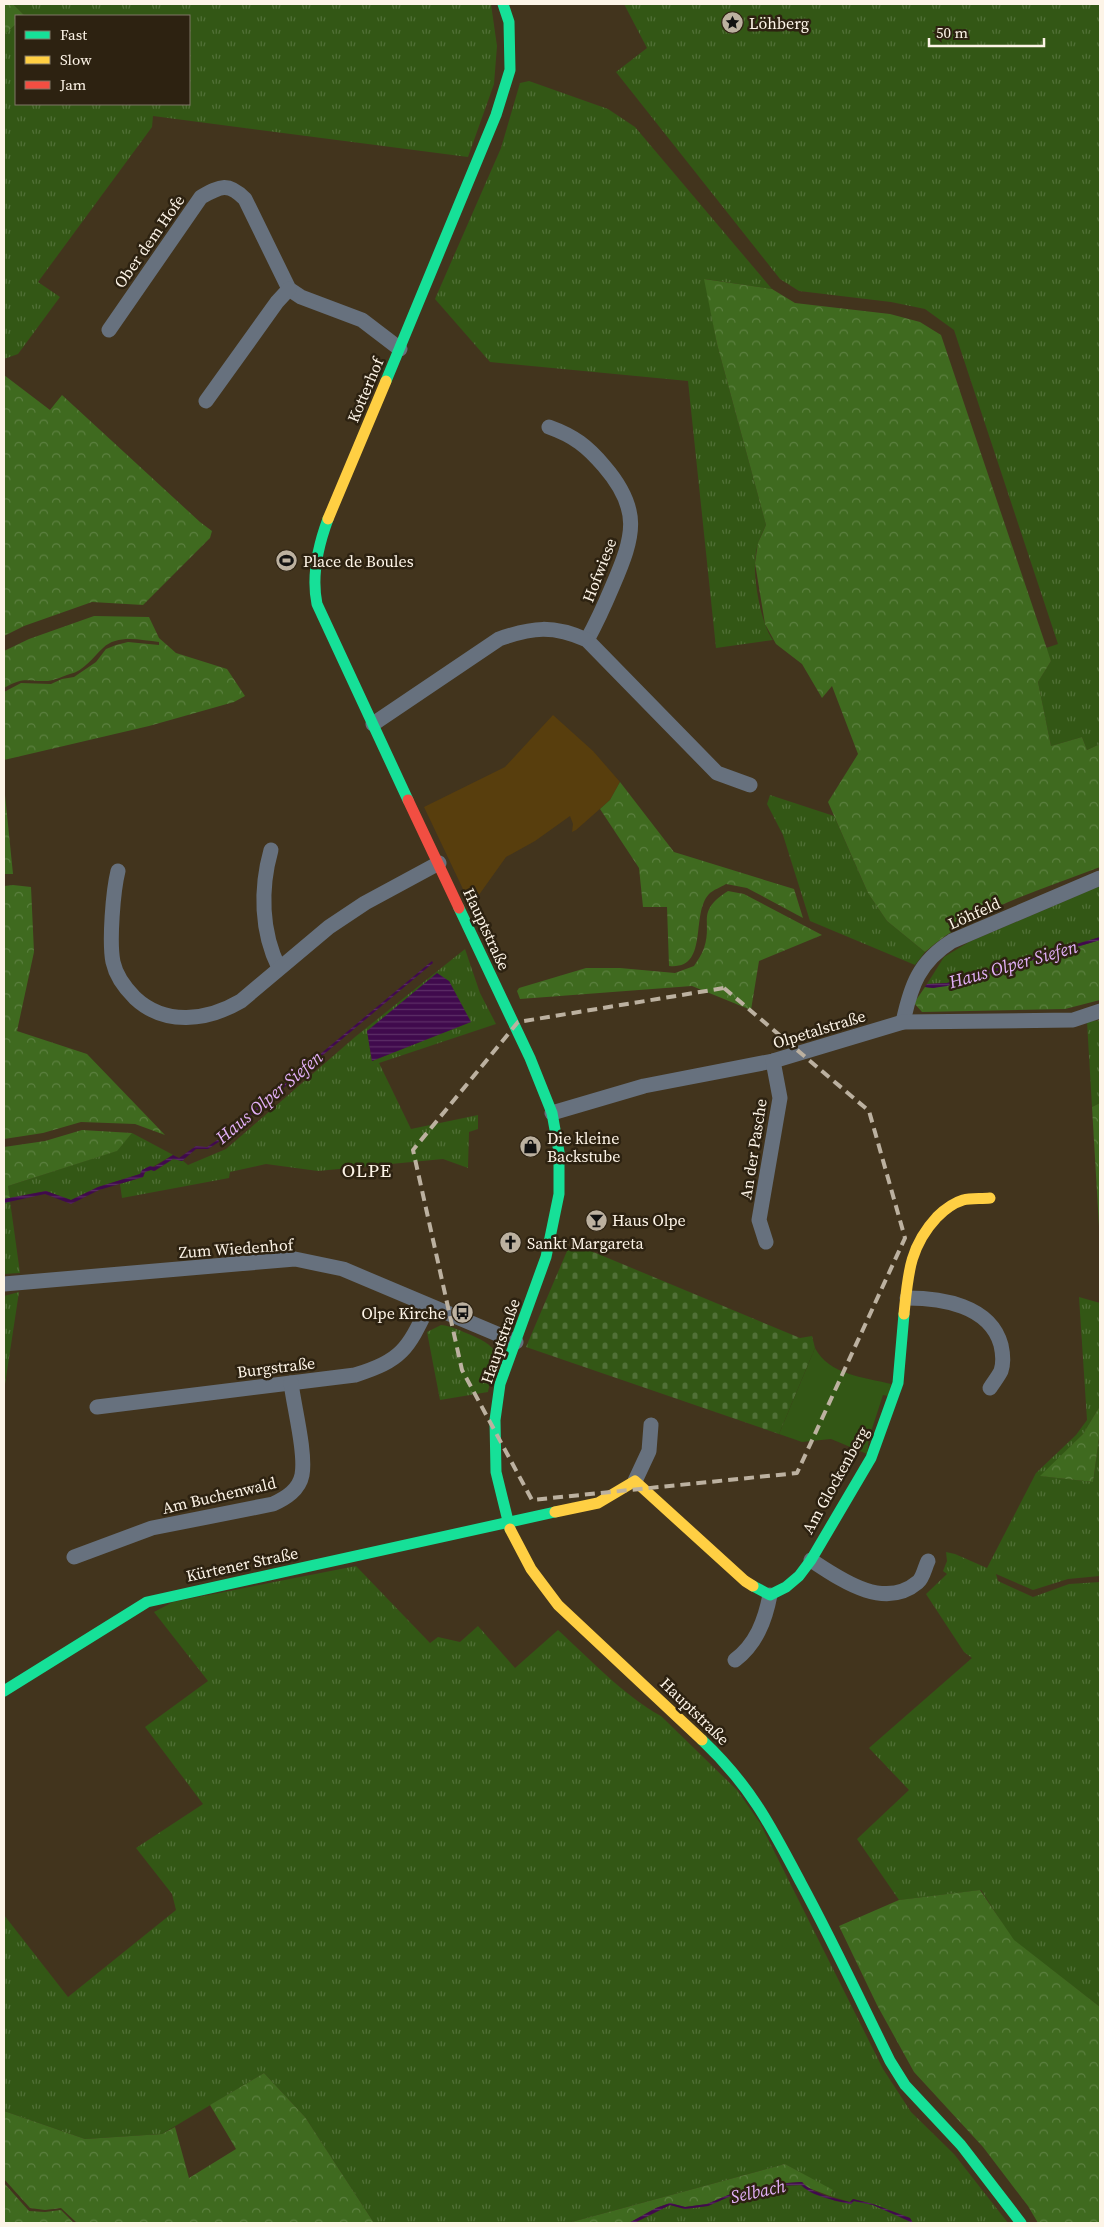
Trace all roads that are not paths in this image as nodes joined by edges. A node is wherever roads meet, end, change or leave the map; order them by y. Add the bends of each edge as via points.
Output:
1 (503, 4) edge
2 (289, 289) junction
3 (109, 330) dead end
4 (400, 349) junction
5 (206, 401) dead end
6 (549, 427) dead end
7 (586, 640) junction
8 (373, 724) junction
9 (750, 785) dead end
10 (271, 850) dead end
11 (439, 863) junction
12 (118, 871) dead end
13 (1100, 878) edge
14 (279, 968) junction
15 (1100, 1011) edge
16 (903, 1022) junction
17 (773, 1061) junction
18 (552, 1113) junction
19 (990, 1198) dead end
20 (766, 1242) dead end
21 (4, 1284) edge
22 (907, 1298) junction
23 (428, 1307) junction
24 (516, 1342) junction
25 (291, 1383) junction
26 (990, 1388) dead end
27 (96, 1407) dead end
28 (651, 1425) dead end
29 (635, 1481) junction
30 (508, 1524) junction
31 (74, 1557) dead end
32 (811, 1560) junction
33 (928, 1561) dead end
34 (770, 1596) junction
35 (735, 1660) dead end
36 (4, 1691) edge
37 (1021, 2223) edge

1 - 4 street, Kotterhof via 509,22 510,70 477,166
2 - 3 street, Ober dem Hofe via 245,199 234,188 218,187 201,197
2 - 4 street via 301,297 362,320
2 - 5 street
4 - 8 street, Kotterhof via 333,505 316,556 316,596 326,626
6 - 7 street, Hofwiese via 571,434 592,452 612,475 630,511 631,533 626,554 597,623
7 - 8 street via 567,631 547,628 523,630 499,639
7 - 9 street via 717,774
8 - 11 street, Hauptstraße
10 - 14 street via 266,869 264,928
11 - 14 street via 365,903 329,927
11 - 18 street, Hauptstraße via 530,1058
12 - 14 street via 114,887 113,962 128,990 140,1002 173,1018 208,1016 241,1002
13 - 16 street, Löhfeld via 952,941 934,953 910,992
15 - 16 street, Olpetalstraße via 1073,1020
16 - 17 street, Olpetalstraße
17 - 18 street, Olpetalstraße via 644,1086
17 - 20 street, An der Pasche via 780,1098 759,1220
18 - 24 street, Hauptstraße via 559,1152 559,1194 544,1265
19 - 22 street, Am Glockenberg via 962,1200 946,1208 926,1229 913,1253
21 - 23 street, Zum Wiedenhof via 295,1259 343,1269
22 - 26 street via 952,1302 968,1308 990,1325 1004,1356 1001,1371
22 - 32 street, Am Glockenberg via 898,1383 884,1427 871,1458
23 - 24 street, Zum Wiedenhof
23 - 25 street, Burgstraße via 411,1342 396,1358 355,1375
24 - 30 street, Hauptstraße via 500,1384 495,1420 496,1472
25 - 27 street, Burgstraße
25 - 31 street, Am Buchenwald via 302,1476 287,1497 273,1504 152,1528
28 - 29 street via 649,1451
29 - 30 street via 598,1503
29 - 34 street via 745,1581
30 - 36 street, Kürtener Straße via 148,1602
30 - 37 street, Hauptstraße via 531,1568 558,1605 718,1756 745,1786 762,1810 810,1899 905,2085 961,2146
32 - 33 street, Am Glockenberg via 858,1588 888,1593 904,1591 919,1581
32 - 34 street, Am Glockenberg via 799,1576
34 - 35 street via 766,1617 758,1632 747,1651

